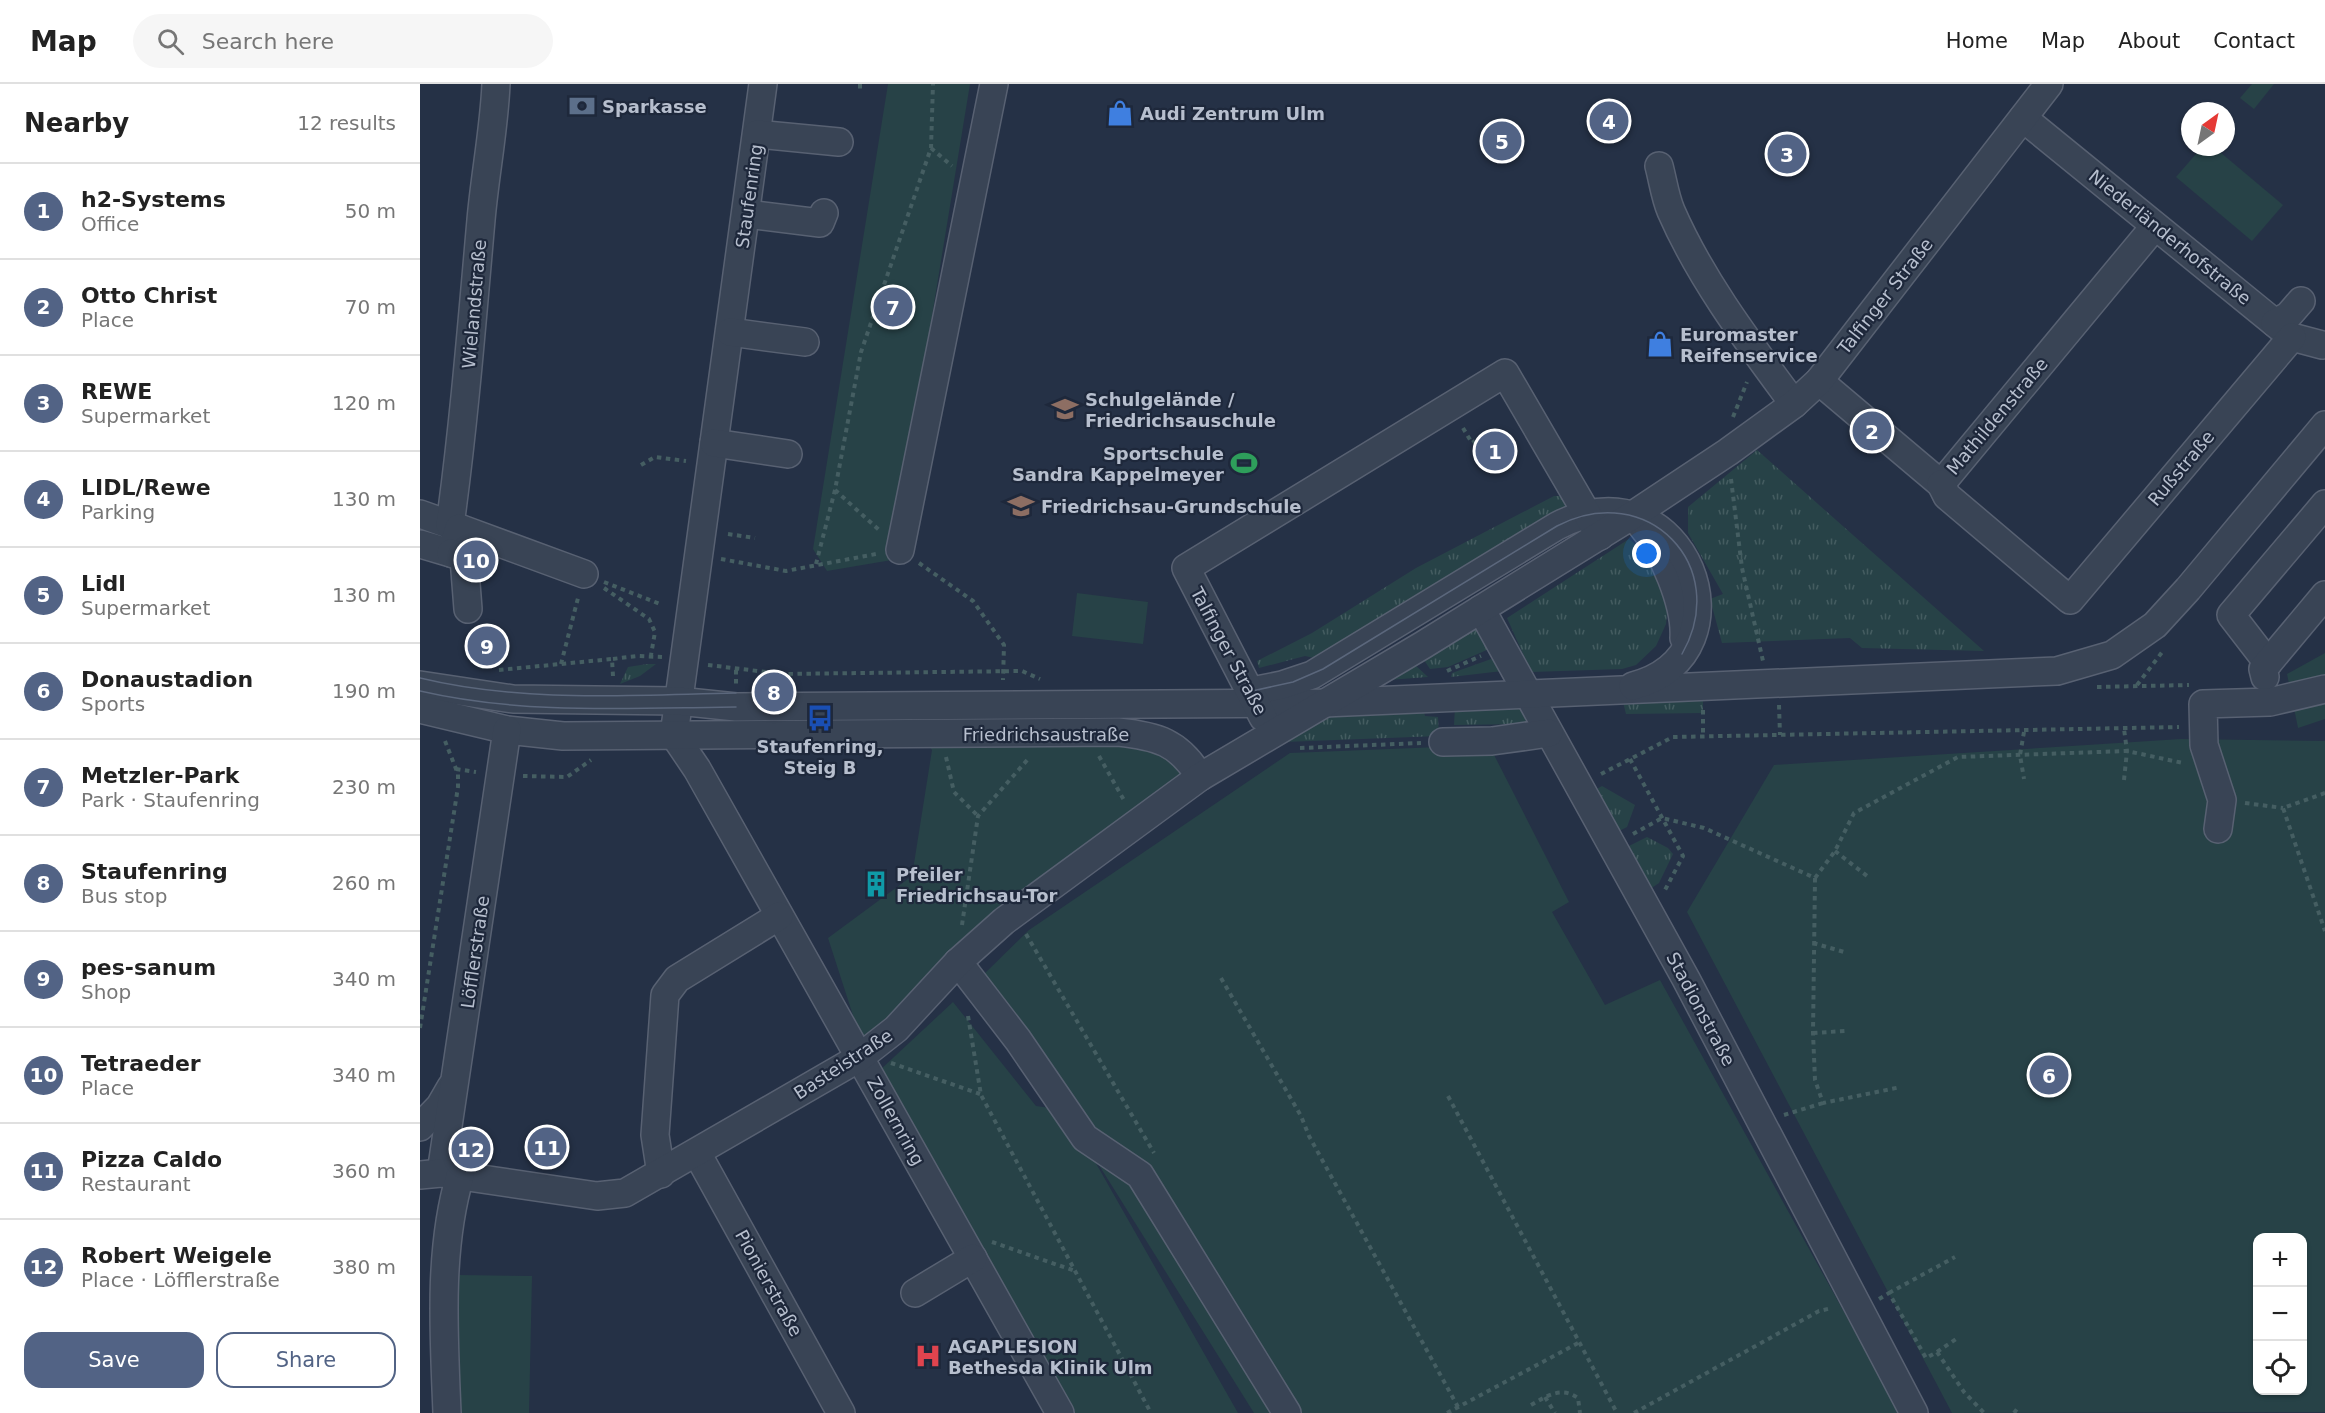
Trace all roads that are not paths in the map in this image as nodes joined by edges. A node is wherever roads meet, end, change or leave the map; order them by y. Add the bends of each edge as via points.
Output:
1 (496, 84) edge
2 (763, 84) edge
3 (994, 84) edge
4 (2049, 84) edge
5 (2023, 118) junction
6 (758, 134) junction
7 (839, 142) dead end
8 (1659, 166) dead end
9 (824, 213) dead end
10 (747, 214) junction
11 (2155, 225) junction
12 (2301, 301) dead end
13 (2283, 330) junction
14 (730, 332) junction
15 (805, 342) dead end
16 (2322, 345) dead end
17 (1819, 381) junction
18 (1794, 404) junction
19 (2325, 404) edge
20 (2325, 425) edge
21 (714, 443) junction
22 (788, 454) dead end
23 (1941, 484) junction
24 (2325, 504) edge
25 (420, 513) edge
26 (1633, 515) junction
27 (1594, 525) junction
28 (453, 535) junction
29 (420, 544) edge
30 (900, 550) road end
31 (584, 574) road end
32 (2325, 595) edge
33 (468, 609) dead end
34 (1481, 609) junction
35 (2268, 663) junction
36 (1662, 674) junction
37 (420, 685) edge
38 (1352, 687) junction
39 (1524, 688) junction
40 (2325, 689) edge
41 (1600, 692) junction
42 (1252, 695) junction
43 (678, 701) junction
44 (2270, 702) junction
45 (1324, 703) junction
46 (420, 709) edge
47 (507, 730) junction
48 (1272, 733) junction
49 (1549, 733) junction
50 (674, 735) junction
51 (1443, 742) road end
52 (1200, 777) junction
53 (2218, 829) dead end
54 (779, 916) junction
55 (958, 962) junction
56 (859, 1058) junction
57 (457, 1078) junction
58 (420, 1127) edge
59 (698, 1153) junction
60 (661, 1174) junction
61 (440, 1175) edge
62 (973, 1258) junction
63 (915, 1293) dead end
64 (447, 1413) edge
65 (841, 1413) edge
66 (1060, 1413) edge
67 (1287, 1413) edge
68 (1914, 1413) edge

1 - 28 street, Wielandstraße via 495,127 483,199
2 - 6 street, Staufenring
3 - 30 street
4 - 5 street, Talfinger Straße
5 - 11 street, Niederländerhofstraße
5 - 17 street, Talfinger Straße
6 - 7 street
6 - 10 street, Staufenring
8 - 18 street via 1670,209 1692,253
9 - 10 street via 820,223
10 - 14 street, Staufenring
11 - 13 street, Niederländerhofstraße
11 - 23 street, Mathildenstraße
12 - 13 street, Rußstraße via 2288,316
13 - 16 street, Niederländerhofstraße
13 - 23 street, Rußstraße via 2070,600 1947,496
14 - 15 street
14 - 21 street, Staufenring
17 - 18 street, Talfinger Straße
17 - 23 street, Mathildenstraße
18 - 26 street, Talfinger Straße
19 - 36 street via 2166,594 2140,620 2103,644 2058,657 2021,660
20 - 41 street via 2167,613 2127,647 2095,662 2039,673
21 - 22 street
21 - 43 street, Staufenring
24 - 35 street via 2231,615
25 - 28 street
26 - 27 street, Talfinger Straße
26 - 36 street via 1658,549 1682,612 1682,654
27 - 34 street, Talfinger Straße
27 - 42 street via 1557,526 1323,669
27 - 42 street, Talfinger Straße via 1505,373 1186,568
28 - 29 street
28 - 31 street
28 - 33 street via 464,558
32 - 35 street
34 - 38 street, Talfinger Straße
34 - 39 street, Stadionstraße
35 - 44 street via 2263,669
36 - 39 street
36 - 41 street via 1640,684
37 - 43 street via 523,700
38 - 39 street
38 - 42 street
38 - 45 street, Talfinger Straße
39 - 41 street
39 - 45 street
39 - 49 street, Stadionstraße
40 - 44 street
42 - 43 street via 736,707
42 - 43 street via 1039,685 736,693
42 - 45 street
42 - 48 street, Talfinger Straße
43 - 50 street
44 - 53 street via 2203,704 2204,745 2222,800
45 - 48 street, Talfinger Straße
46 - 47 street, Friedrichsaustraße
47 - 50 street, Friedrichsaustraße via 563,736
47 - 57 street, Löfflerstraße
48 - 52 street
49 - 51 street via 1492,741
49 - 68 street, Stadionstraße via 1692,990
50 - 52 street, Friedrichsaustraße via 1137,734 1166,742 1189,758
50 - 54 street, Zollernring
52 - 55 street, Basteistraße via 1013,913
54 - 56 street, Zollernring
54 - 60 street via 677,979 665,995 655,1136
55 - 56 street, Basteistraße via 896,1029
55 - 67 street via 1018,1040 1085,1138 1140,1175
56 - 59 street, Basteistraße
56 - 62 street, Zollernring
57 - 58 street via 440,1106
57 - 61 street, Löfflerstraße
59 - 60 street, Basteistraße
59 - 65 street, Pionierstraße
60 - 61 street, Basteistraße via 625,1193 597,1196
61 - 64 street, Löfflerstraße via 452,1203 444,1347
62 - 63 street
62 - 66 street, Zollernring

